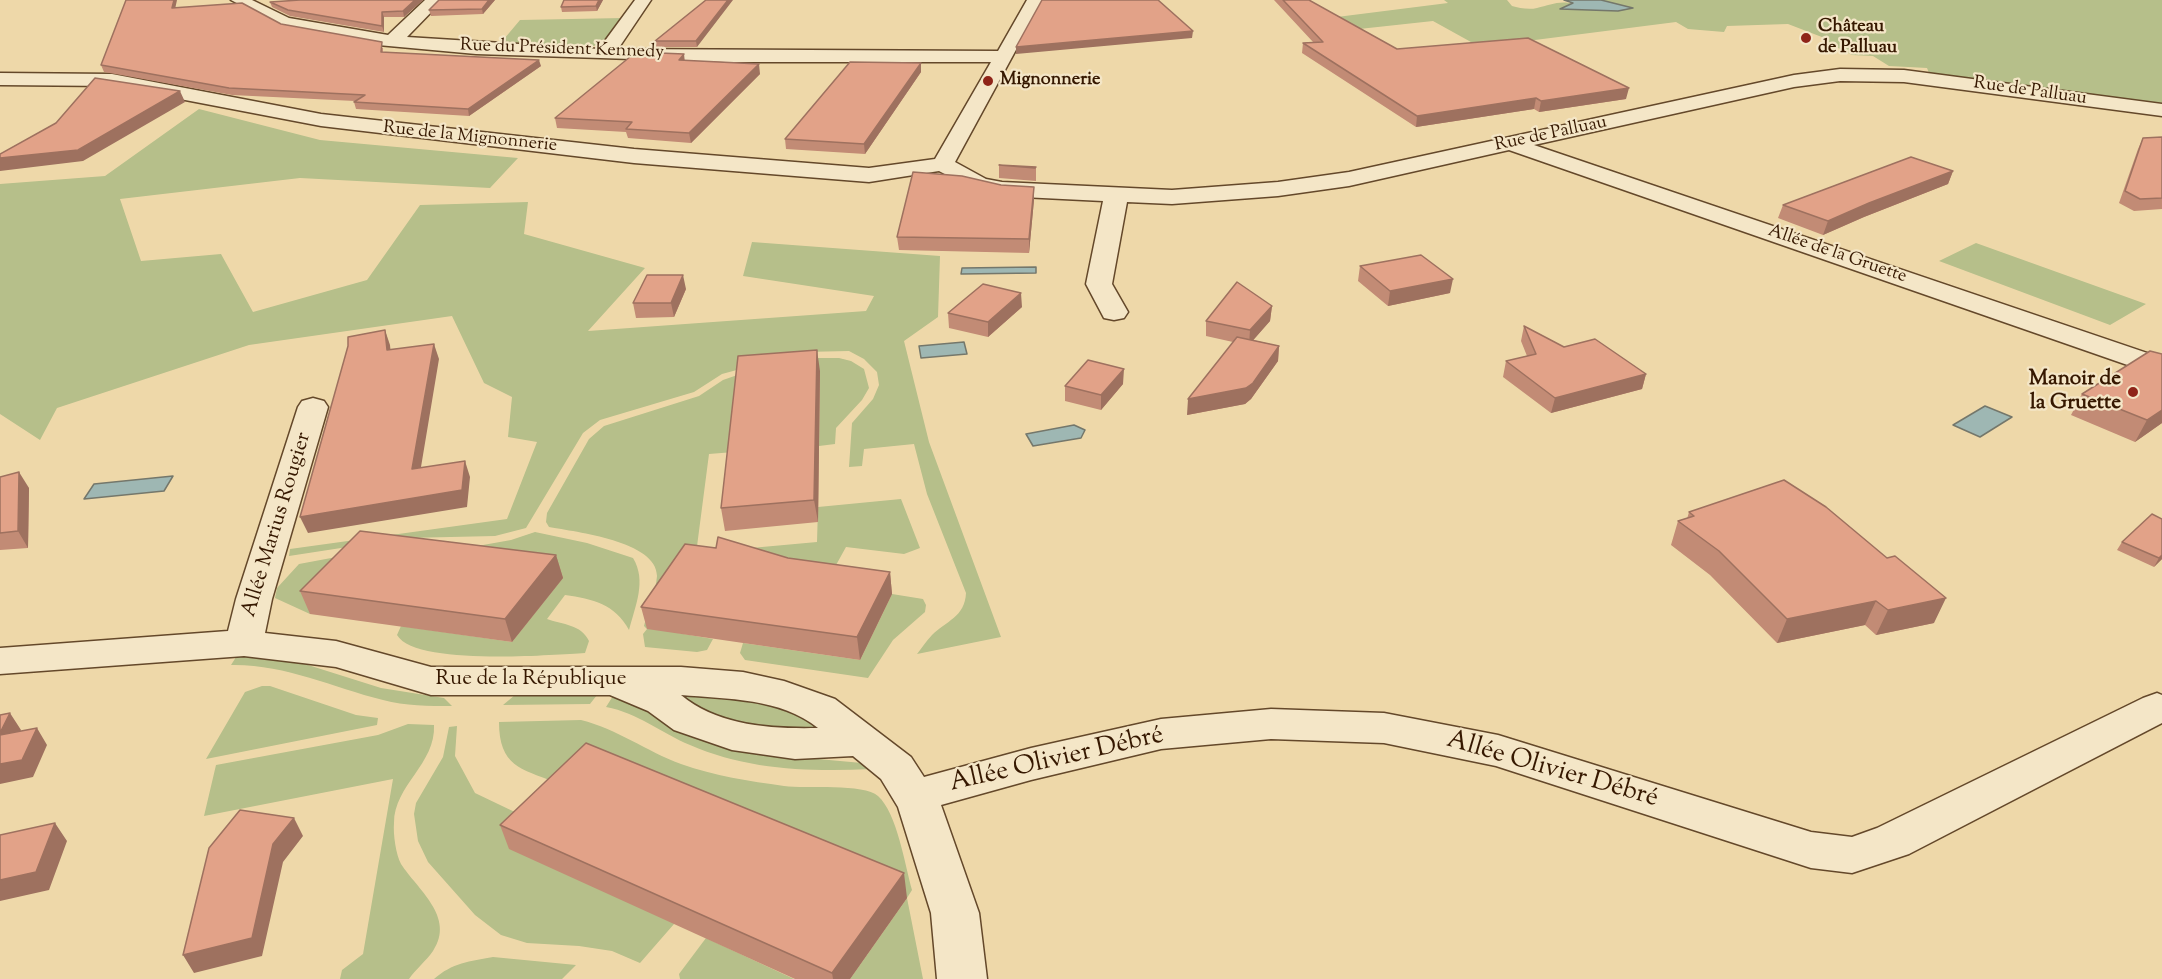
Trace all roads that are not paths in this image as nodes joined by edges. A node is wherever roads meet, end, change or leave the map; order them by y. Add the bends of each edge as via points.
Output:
1 (239, 0) edge
2 (435, 0) edge
3 (643, 0) edge
4 (1035, 0) edge
5 (392, 41) junction
6 (604, 54) junction
7 (1002, 56) junction
8 (0, 79) edge
9 (2060, 99) junction
10 (2162, 110) edge
11 (2162, 127) edge
12 (1511, 144) junction
13 (943, 164) junction
14 (1116, 196) junction
15 (1114, 312) dead end
16 (2162, 368) edge
17 (313, 407) dead end
18 (244, 643) junction
19 (0, 661) edge
20 (2157, 708) dead end
21 (914, 796) junction
22 (962, 979) edge

1 - 5 street, Rue du Président Kennedy via 259,15 298,27
2 - 5 street
3 - 6 street
4 - 7 street
5 - 6 street, Rue du Président Kennedy
6 - 7 street, Rue du Président Kennedy
7 - 13 street
8 - 13 street, Rue de la Mignonnerie via 112,80 321,120 634,156 869,175
9 - 10 street, Rue de Palluau
9 - 11 street via 2091,119
9 - 12 street, Rue de Palluau via 1935,78 1882,74 1827,76
12 - 14 street, Rue de Palluau via 1349,180 1200,196
12 - 16 street, Allée de la Gruette
13 - 14 street, Rue de Palluau via 979,185
14 - 15 street via 1099,284
17 - 18 street, Allée Marius Rougier
18 - 19 street, Rue de la République
18 - 21 street, Rue de la République via 336,654 431,681 614,680 660,700 685,719 718,732 763,742 807,746 853,732 896,768
20 - 21 street, Allée Olivier Débré via 1893,841 1852,855 1811,849 1498,751 1383,728 1271,724 1161,734
21 - 22 street via 955,913

